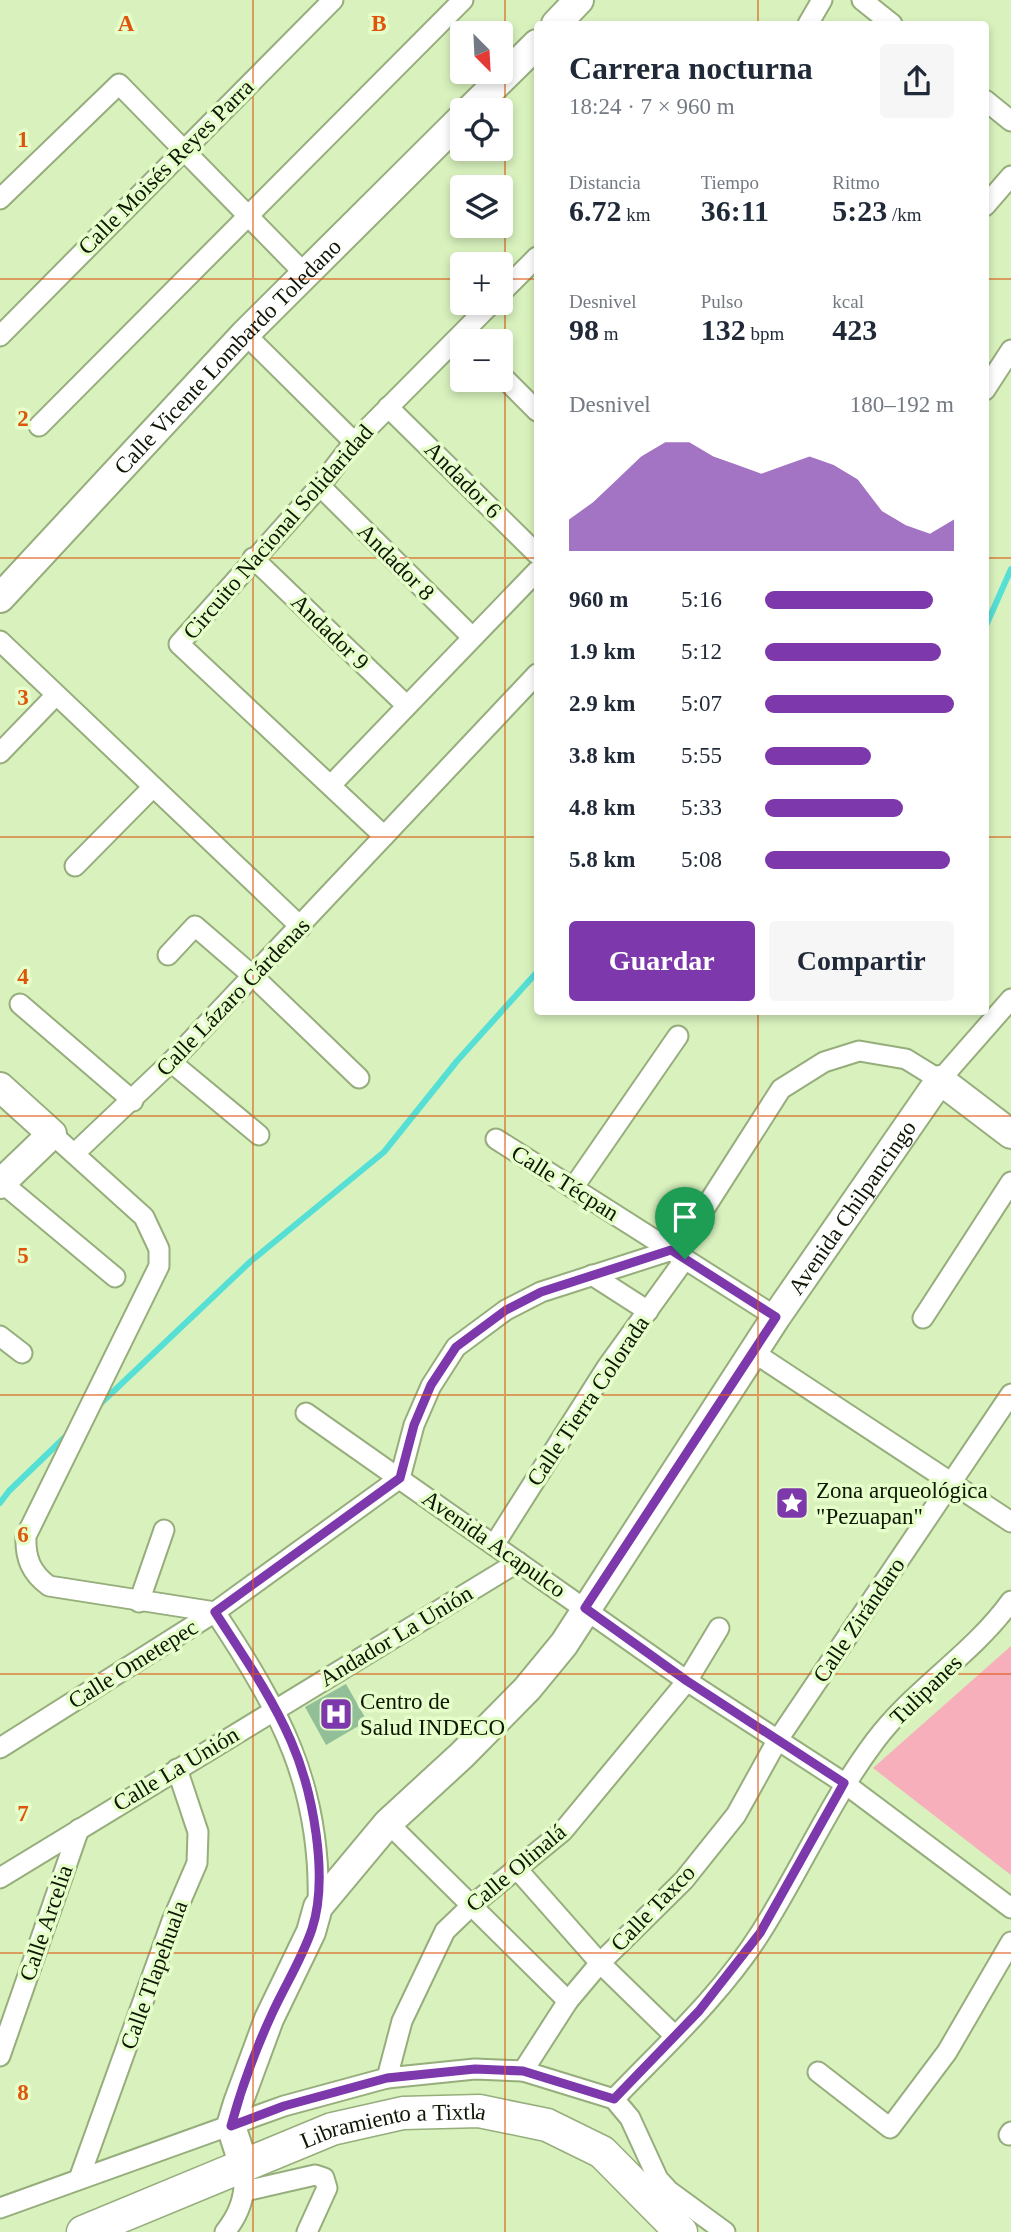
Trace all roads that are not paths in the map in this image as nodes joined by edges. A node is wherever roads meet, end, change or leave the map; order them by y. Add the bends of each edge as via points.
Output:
1 (333, 0) edge
2 (463, 0) edge
3 (579, 0) edge
4 (822, 0) edge
5 (862, 0) edge
6 (559, 21) edge
7 (810, 21) edge
8 (888, 21) edge
9 (534, 47) edge
10 (482, 98) edge
11 (989, 103) edge
12 (1011, 121) edge
13 (450, 130) edge
14 (181, 151) junction
15 (1011, 176) edge
16 (0, 199) edge
17 (989, 201) edge
18 (247, 216) junction
19 (534, 264) edge
20 (305, 274) junction
21 (513, 282) edge
22 (482, 315) edge
23 (471, 329) edge
24 (245, 334) junction
25 (0, 336) edge
26 (1011, 350) edge
27 (450, 351) edge
28 (989, 384) edge
29 (513, 386) edge
30 (388, 407) junction
31 (534, 408) edge
32 (39, 426) dead end
33 (355, 442) junction
34 (320, 486) junction
35 (534, 551) edge
36 (253, 558) junction
37 (534, 574) edge
38 (0, 598) edge
39 (472, 638) junction
40 (0, 641) edge
41 (534, 677) edge
42 (55, 695) junction
43 (406, 705) junction
44 (0, 753) edge
45 (332, 784) junction
46 (152, 788) junction
47 (384, 836) junction
48 (75, 866) dead end
49 (301, 927) junction
50 (168, 955) dead end
51 (253, 976) junction
52 (1011, 999) edge
53 (20, 1004) dead end
54 (995, 1018) junction
55 (1011, 1030) edge
56 (678, 1036) dead end
57 (171, 1062) junction
58 (359, 1078) dead end
59 (940, 1080) junction
60 (0, 1087) edge
61 (134, 1101) junction
62 (52, 1134) junction
63 (1011, 1134) edge
64 (259, 1135) dead end
65 (496, 1139) dead end
66 (75, 1153) junction
67 (1011, 1182) edge
68 (0, 1183) edge
69 (573, 1188) junction
70 (678, 1254) junction
71 (592, 1275) junction
72 (115, 1278) dead end
73 (648, 1311) junction
74 (776, 1317) junction
75 (923, 1318) dead end
76 (0, 1336) edge
77 (753, 1352) junction
78 (22, 1353) dead end
79 (1011, 1394) edge
80 (306, 1413) dead end
81 (400, 1478) junction
82 (952, 1483) junction
83 (1011, 1522) edge
84 (164, 1530) dead end
85 (494, 1545) junction
86 (518, 1562) junction
87 (1011, 1601) edge
88 (139, 1602) junction
89 (585, 1608) junction
90 (215, 1612) junction
91 (719, 1628) dead end
92 (687, 1681) junction
93 (274, 1710) junction
94 (777, 1741) junction
95 (0, 1748) edge
96 (177, 1769) junction
97 (844, 1783) junction
98 (388, 1823) junction
99 (79, 1829) junction
100 (517, 1869) junction
101 (0, 1878) edge
102 (471, 1906) junction
103 (318, 1907) junction
104 (1011, 1908) edge
105 (1011, 1942) edge
106 (600, 1964) junction
107 (568, 2001) junction
108 (675, 2036) junction
109 (0, 2056) edge
110 (523, 2071) junction
111 (818, 2073) dead end
112 (387, 2078) junction
113 (614, 2099) junction
114 (231, 2126) junction
115 (244, 2178) junction
116 (79, 2179) junction
117 (650, 2184) junction
118 (0, 2208) edge
119 (83, 2232) edge
120 (225, 2232) edge
121 (307, 2232) edge
122 (681, 2232) edge
123 (726, 2232) edge

1 - 14 street, Calle Moisés Reyes Parra
2 - 18 street
3 - 6 street
4 - 7 street
5 - 8 street
9 - 10 street
11 - 12 street
13 - 20 street, Calle Vicente Lombardo Toledano
14 - 16 street via 119,84
14 - 18 street
14 - 25 street, Calle Moisés Reyes Parra
15 - 17 street
18 - 20 street
18 - 32 street
19 - 21 street
20 - 24 street, Calle Vicente Lombardo Toledano
22 - 23 street, Circuito Nacional Solidaridad
24 - 33 street
24 - 38 street, Calle Vicente Lombardo Toledano
26 - 28 street
27 - 30 street, Circuito Nacional Solidaridad
29 - 31 street
30 - 33 street, Circuito Nacional Solidaridad
30 - 35 street, Andador 6
33 - 34 street, Circuito Nacional Solidaridad
34 - 36 street, Circuito Nacional Solidaridad
34 - 39 street, Andador 8
36 - 43 street, Andador 9
36 - 45 street, Circuito Nacional Solidaridad via 179,644
37 - 39 street
39 - 43 street
40 - 42 street
41 - 47 street, Calle Lázaro Cárdenas
42 - 44 street
42 - 46 street
43 - 45 street
45 - 47 street, Circuito Nacional Solidaridad
46 - 48 street
46 - 49 street
47 - 49 street, Calle Lázaro Cárdenas
49 - 51 street, Calle Lázaro Cárdenas
50 - 51 street via 195,926
51 - 57 street, Calle Lázaro Cárdenas
51 - 58 street
52 - 54 street
53 - 61 street
54 - 55 street
54 - 59 street
56 - 69 street
57 - 61 street, Calle Lázaro Cárdenas
57 - 64 street
59 - 63 street
59 - 70 street, Calle Tierra Colorada via 905,1059 859,1051 824,1062 781,1089
59 - 74 street, Avenida Chilpancingo
60 - 62 street
61 - 66 street, Calle Lázaro Cárdenas
62 - 66 street
62 - 68 street
65 - 69 street, Calle Técpan
66 - 88 street via 144,1217 159,1249 159,1266 26,1536 25,1551 38,1578 49,1586
67 - 75 street
68 - 72 street
69 - 70 street, Calle Técpan
70 - 71 street
70 - 73 street, Calle Tierra Colorada
70 - 74 street, Calle Técpan
71 - 73 street
71 - 81 street via 506,1310 456,1347 431,1385
73 - 85 street, Calle Tierra Colorada
74 - 77 street, Avenida Chilpancingo
76 - 78 street
77 - 82 street
77 - 89 street, Avenida Chilpancingo
79 - 82 street, Calle Zirándaro
80 - 81 street, Avenida Acapulco
81 - 85 street, Avenida Acapulco
81 - 90 street, Calle Ometepec
82 - 83 street
82 - 94 street, Calle Zirándaro
84 - 88 street
85 - 86 street, Avenida Acapulco
86 - 89 street, Avenida Acapulco
86 - 93 street, Andador La Unión
87 - 97 street, Tulipanes via 993,1626 882,1733
88 - 90 street
89 - 92 street, Avenida Acapulco
89 - 98 street, Avenida Chilpancingo via 564,1644 527,1689
90 - 93 street
90 - 95 street, Calle Ometepec
91 - 92 street, Calle Olinalá
92 - 94 street, Avenida Acapulco
92 - 100 street, Calle Olinalá via 563,1831
93 - 96 street, Calle La Unión
93 - 103 street via 292,1742 309,1802 320,1860
94 - 97 street, Avenida Acapulco
94 - 106 street, Calle Taxco via 736,1815 684,1880
96 - 99 street, Calle La Unión
96 - 116 street, Calle Tlapehuala via 198,1832 197,1863
97 - 104 street, Avenida Acapulco
97 - 108 street, Tulipanes via 760,1933
98 - 102 street
98 - 103 street, Avenida Chilpancingo
99 - 101 street, Calle La Unión
99 - 109 street, Calle Arcelia
100 - 102 street, Calle Olinalá
100 - 106 street
102 - 107 street
102 - 112 street, Calle Olinalá via 445,1931 421,1980 402,2021
103 - 114 street, Avenida Chilpancingo via 311,1932 269,2019
105 - 111 street via 947,2052 890,2128
106 - 107 street, Calle Taxco
106 - 108 street
107 - 110 street, Calle Taxco
108 - 113 street, Tulipanes
110 - 112 street via 475,2069
110 - 113 street
112 - 114 street via 284,2106
113 - 117 street via 630,2118
114 - 115 street
114 - 116 street
115 - 117 main road, Libramiento a Tixtla via 332,2129 403,2113 479,2111 547,2125 602,2152
115 - 119 main road, Libramiento a Tixtla
115 - 120 street via 234,2220
115 - 121 street via 324,2178 327,2189
116 - 118 street
117 - 122 main road, Libramiento a Tixtla
117 - 123 street via 669,2191

